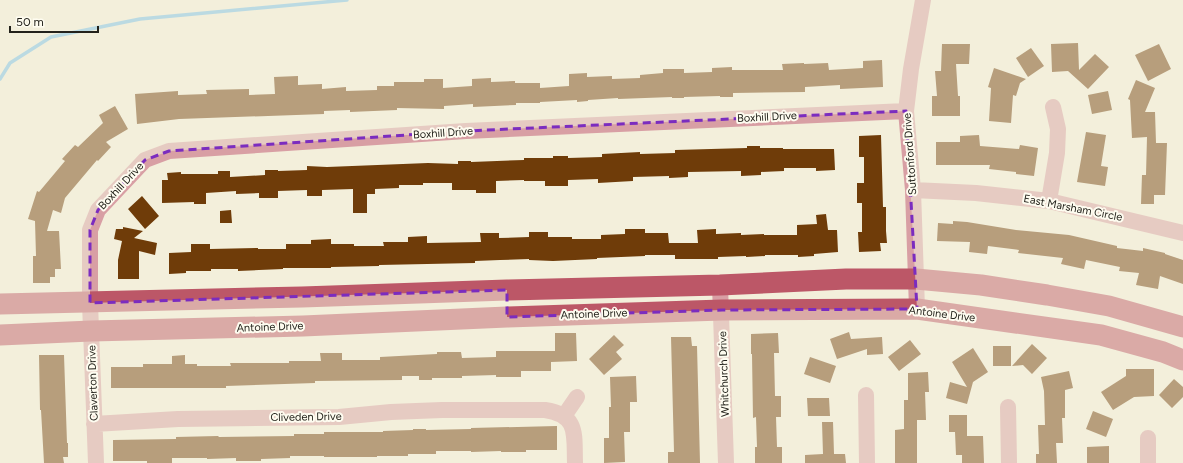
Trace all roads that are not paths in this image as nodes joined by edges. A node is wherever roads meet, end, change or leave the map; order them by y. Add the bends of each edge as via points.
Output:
1 (923, 0) edge
2 (1053, 107) dead end
3 (906, 111) junction
4 (913, 190) junction
5 (1049, 201) junction
6 (1183, 232) edge
7 (916, 279) junction
8 (720, 285) junction
9 (507, 290) junction
10 (302, 297) junction
11 (90, 302) junction
12 (4, 303) edge
13 (917, 309) junction
14 (722, 310) junction
15 (507, 317) junction
16 (1178, 325) edge
17 (303, 326) junction
18 (91, 331) junction
19 (4, 335) edge
20 (1163, 352) junction
21 (1183, 360) edge
22 (866, 395) dead end
23 (578, 397) dead end
24 (1008, 407) dead end
25 (564, 416) junction
26 (94, 424) junction
27 (1148, 438) dead end
28 (96, 463) edge
29 (575, 463) edge
30 (726, 463) edge
31 (867, 463) edge
32 (1009, 463) edge
33 (1148, 463) edge

1 - 3 street, Suttonford Drive
2 - 5 street via 1058,129 1057,153
3 - 4 street, Suttonford Drive
3 - 11 street, Boxhill Drive via 466,131 169,151 145,160 98,210 90,230
4 - 5 street, East Marsham Circle via 976,193
4 - 7 street, Suttonford Drive
5 - 6 street, East Marsham Circle
7 - 8 main road via 846,279
7 - 13 street, Suttonford Drive
7 - 16 main road via 1048,295 1109,306
8 - 9 main road
8 - 14 street, Whitchurch Drive
9 - 10 main road
9 - 15 main road
10 - 11 main road
10 - 17 main road
11 - 12 main road
11 - 18 street, Claverton Drive
13 - 14 main road, Antoine Drive
13 - 20 main road, Antoine Drive via 1101,335
14 - 15 main road, Antoine Drive
14 - 30 street, Whitchurch Drive
15 - 17 main road, Antoine Drive
16 - 20 main road
17 - 18 main road, Antoine Drive
18 - 19 main road, Antoine Drive
18 - 26 street, Claverton Drive
20 - 21 main road, Antoine Drive
22 - 31 street
23 - 25 street
24 - 32 street
25 - 26 street, Cliveden Drive via 545,410 518,409 391,412 338,417 178,419
25 - 29 street via 573,430
26 - 28 street, Claverton Drive
27 - 33 street

